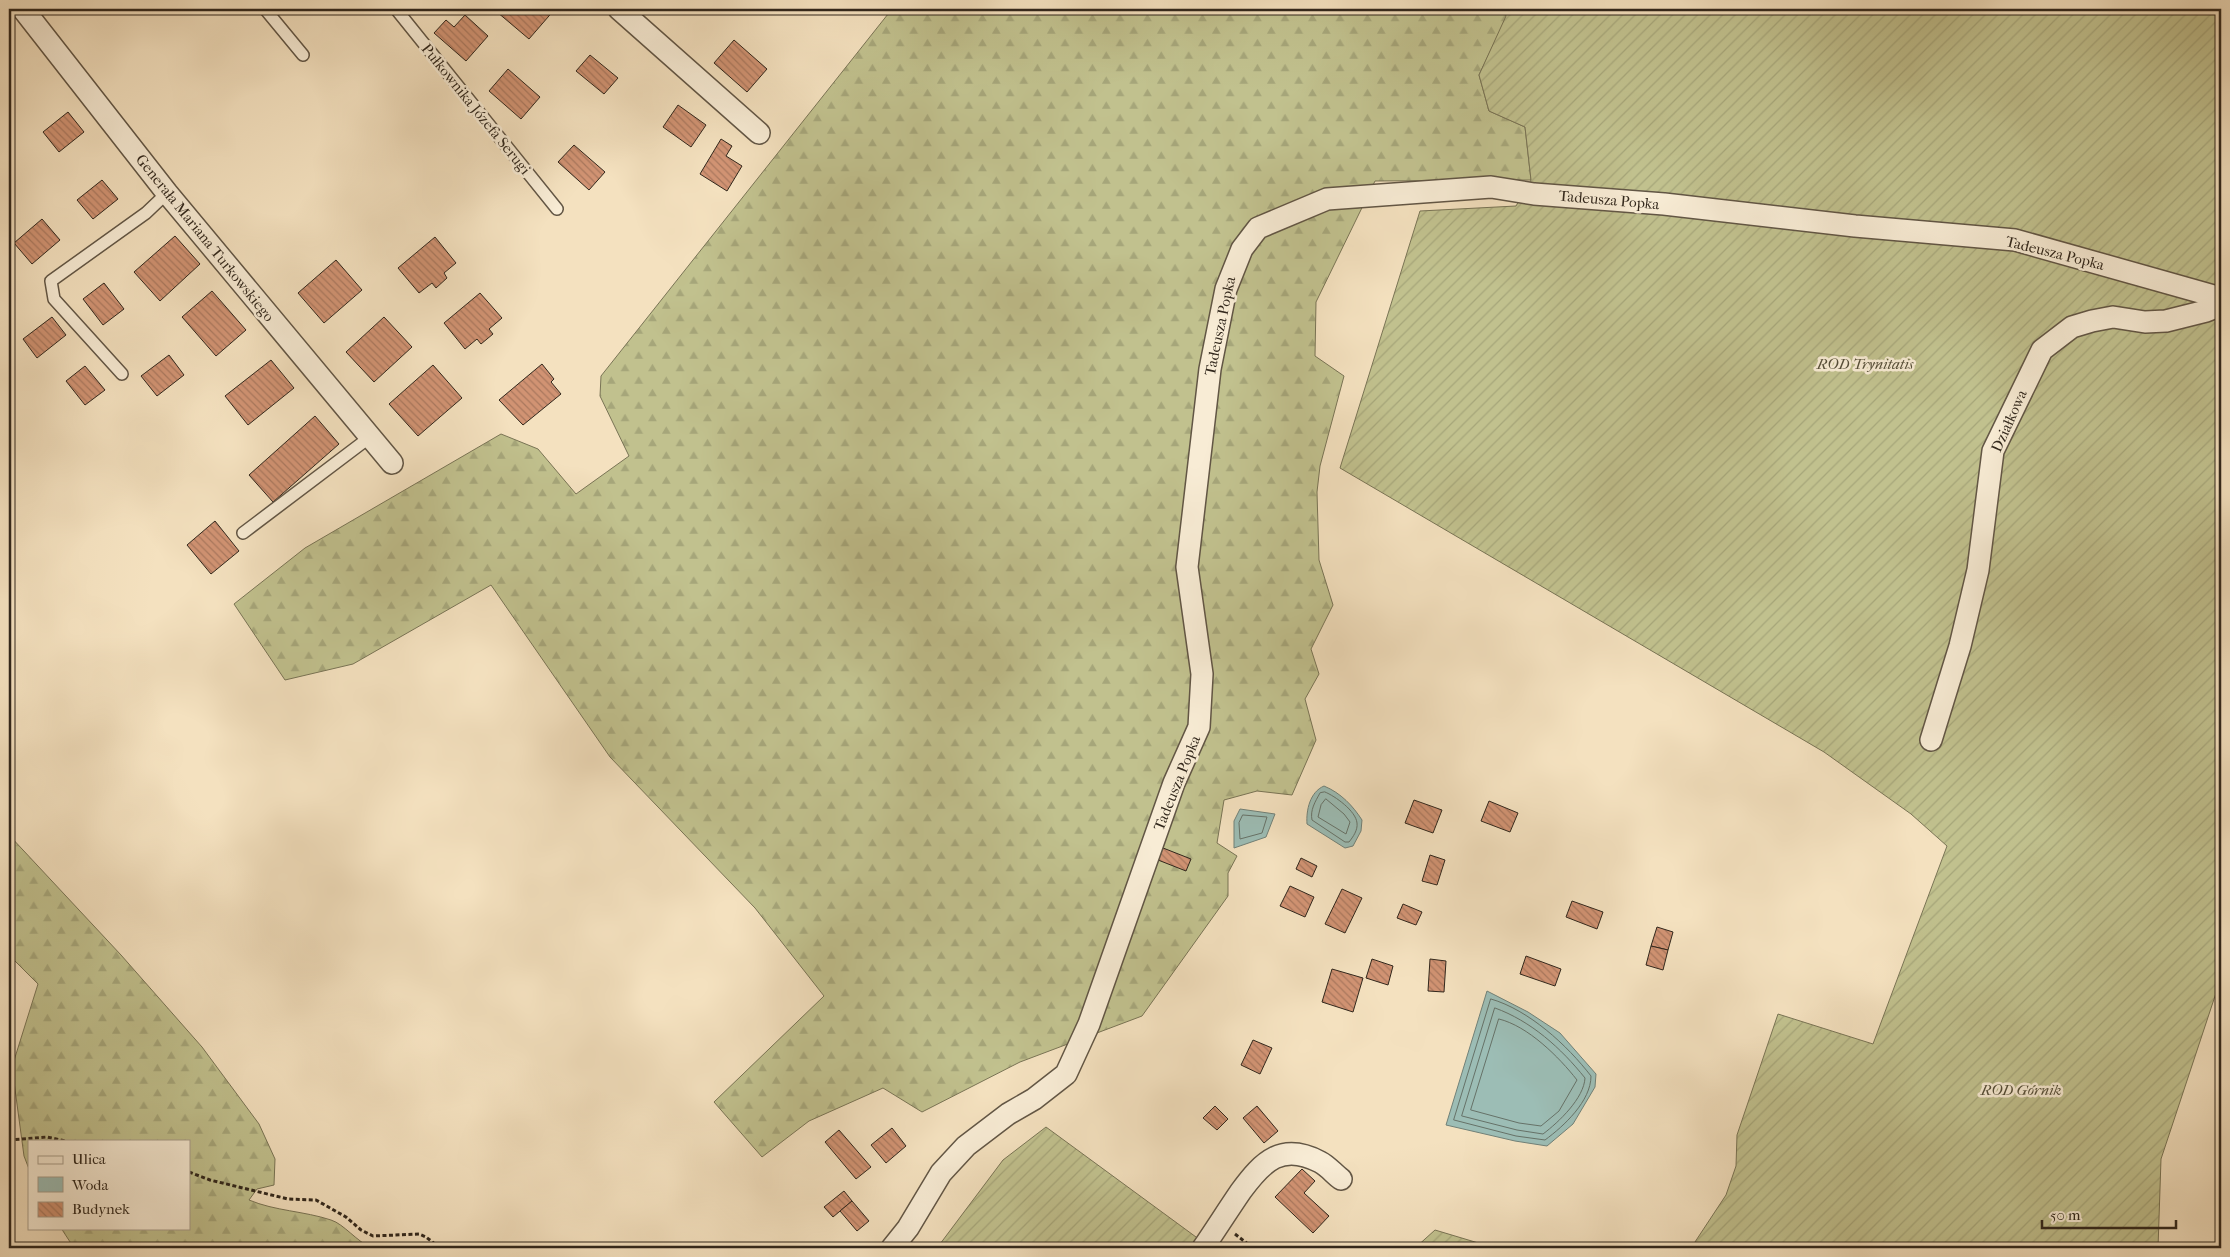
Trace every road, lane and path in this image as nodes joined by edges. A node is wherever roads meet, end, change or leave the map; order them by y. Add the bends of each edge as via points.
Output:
1 (23, 9) edge
2 (265, 9) edge
3 (396, 9) edge
4 (619, 9) edge
5 (303, 55) dead end
6 (759, 133) dead end
7 (167, 193) junction
8 (557, 209) dead end
9 (2221, 298) edge
10 (2221, 305) edge
11 (122, 374) dead end
12 (370, 437) junction
13 (392, 463) dead end
14 (243, 533) dead end
15 (1931, 740) dead end
16 (9, 1140) edge
17 (62, 1140) edge
18 (190, 1172) edge
19 (1341, 1179) dead end
20 (440, 1248) edge
21 (892, 1248) edge
22 (1203, 1248) edge

1 - 7 street, Generała Mariana Turkowskiego
2 - 5 lane
3 - 8 lane, Pułkownika Józefa Serugi
4 - 6 street
7 - 11 lane via 146,213 51,280 54,299
7 - 12 street, Generała Mariana Turkowskiego
9 - 21 street, Tadeusza Popka via 2015,240 1534,194 1491,187 1326,199 1258,228 1242,249 1226,289 1210,369 1196,488 1187,567 1202,674 1200,727 1174,783 1089,1024 1066,1074 966,1146 941,1173
10 - 15 street, Działkowa via 2206,312 2166,320 2145,322 2112,317 2092,321 2072,327 2042,350 1993,452 1978,570 1960,646
12 - 13 street, Generała Mariana Turkowskiego
12 - 14 lane
16 - 17 path via 47,1136
18 - 20 path via 288,1199 316,1200 373,1236 419,1234
19 - 22 street via 1321,1162 1303,1156 1286,1153 1270,1159 1258,1169

